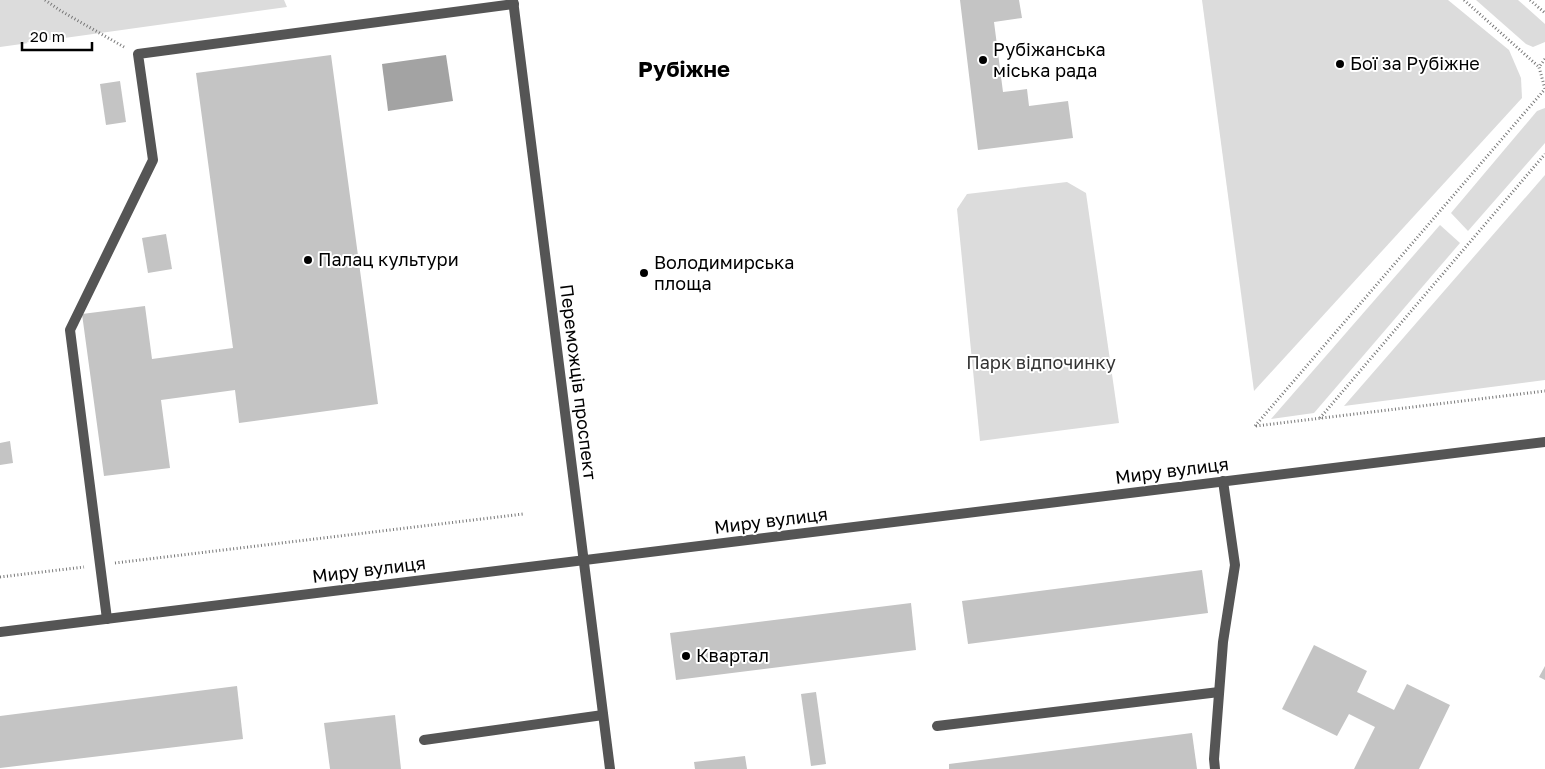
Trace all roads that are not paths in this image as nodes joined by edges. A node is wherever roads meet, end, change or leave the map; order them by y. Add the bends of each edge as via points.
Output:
1 (514, 2) edge
2 (1545, 442) edge
3 (1223, 482) junction
4 (585, 560) junction
5 (107, 619) junction
6 (0, 632) edge
7 (1219, 692) junction
8 (603, 715) junction
9 (937, 726) dead end
10 (424, 740) dead end
11 (610, 769) edge
12 (1215, 769) edge

1 - 4 street, Переможців проспект
1 - 5 street via 138,54 153,160 70,330
2 - 3 street, Миру вулиця
3 - 4 street, Миру вулиця
3 - 7 street via 1235,565
4 - 5 street, Миру вулиця
4 - 8 street, Переможців проспект
5 - 6 street, Миру вулиця
7 - 9 street
7 - 12 street
8 - 10 street
8 - 11 street, Переможців проспект

